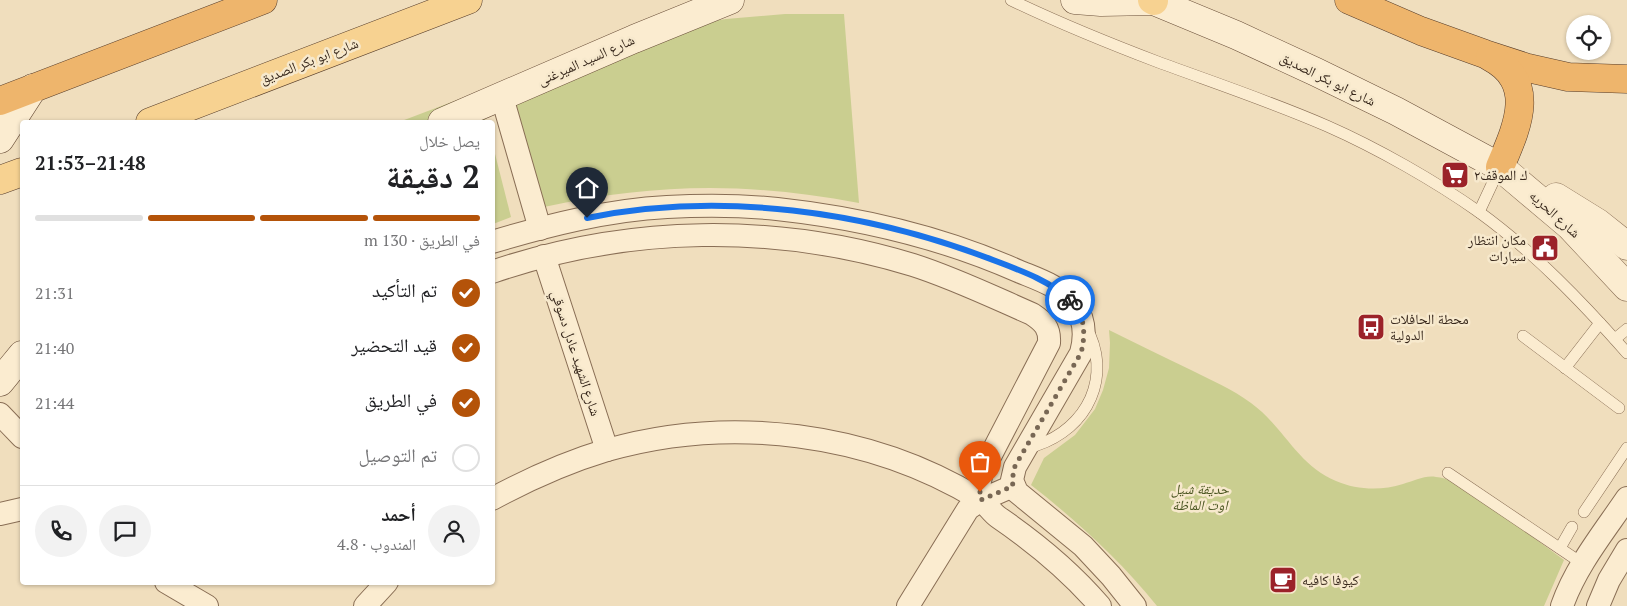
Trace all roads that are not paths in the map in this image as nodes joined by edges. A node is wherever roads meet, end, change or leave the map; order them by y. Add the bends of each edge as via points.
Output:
1 (263, 0) edge
2 (468, 0) edge
3 (730, 0) edge
4 (1011, 0) edge
5 (1075, 0) edge
6 (1349, 0) edge
7 (1153, 1) edge
8 (1485, 54) junction
9 (1627, 79) edge
10 (33, 88) junction
11 (502, 97) junction
12 (0, 101) edge
13 (155, 120) edge
14 (447, 120) edge
15 (0, 139) edge
16 (1500, 167) junction
17 (20, 173) edge
18 (0, 180) edge
19 (1479, 212) junction
20 (540, 230) junction
21 (495, 241) edge
22 (1627, 246) edge
23 (544, 256) junction
24 (495, 271) edge
25 (1627, 287) edge
26 (1081, 318) junction
27 (1600, 323) junction
28 (1047, 327) junction
29 (1627, 329) edge
30 (1523, 336) dead end
31 (1615, 339) junction
32 (1627, 353) edge
33 (20, 357) edge
34 (1565, 368) junction
35 (0, 382) edge
36 (1619, 408) dead end
37 (0, 414) edge
38 (20, 435) edge
39 (1026, 448) junction
40 (1627, 448) edge
41 (607, 450) junction
42 (1448, 473) dead end
43 (1013, 486) junction
44 (495, 497) edge
45 (1627, 498) edge
46 (981, 500) junction
47 (20, 509) edge
48 (1584, 512) dead end
49 (0, 514) edge
50 (1572, 527) dead end
51 (1560, 548) junction
52 (1627, 550) edge
53 (1583, 564) junction
54 (171, 585) edge
55 (384, 585) edge
56 (207, 606) edge
57 (365, 606) edge
58 (908, 606) edge
59 (1100, 606) edge
60 (1135, 606) edge
61 (1562, 606) edge
62 (1598, 606) edge

1 - 10 highway
2 - 13 main road, شارع ابو بكر الصديق
3 - 11 main road, شارع السيد الميرغنى
4 - 19 lane via 1096,38 1330,127
5 - 7 main road
6 - 8 highway
7 - 16 main road, شارع ابو بكر الصديق via 1352,89
8 - 9 highway via 1549,74
8 - 16 highway via 1507,70 1519,94 1518,120
10 - 12 highway
10 - 15 main road
11 - 14 main road, شارع السيد الميرغنى
11 - 20 street
16 - 19 lane
16 - 22 main road, شارع الحريه via 1566,202
16 - 25 main road, شارع الحريه via 1570,226
17 - 18 main road
19 - 27 lane via 1548,271
20 - 21 street
20 - 26 street via 602,215 665,207 735,207 813,213 890,228 965,250 1047,283 1073,303
23 - 24 street
23 - 28 street via 621,240 684,235 738,235 828,244 914,265 1032,314
23 - 41 street, شارع الشهيد عادل دسوقي
26 - 28 street
26 - 39 street via 1084,344 1081,353
26 - 39 lane via 1093,344 1097,366 1096,380 1086,408 1077,421 1054,439
27 - 31 lane
27 - 34 lane
28 - 46 street via 1050,334 1047,350 982,472
29 - 31 lane
30 - 34 lane
31 - 32 lane
33 - 35 main road
34 - 36 lane
37 - 38 street
39 - 43 street via 1013,473
40 - 48 lane
41 - 44 street via 552,470
41 - 46 street via 654,439 703,433 800,436 894,459
42 - 51 lane
43 - 46 street
43 - 60 street via 1021,497 1083,546
45 - 53 street
46 - 58 street via 968,509
46 - 59 street via 1059,564
47 - 49 street
50 - 51 lane
51 - 53 lane
52 - 62 street
53 - 61 street
54 - 56 street
55 - 57 street

